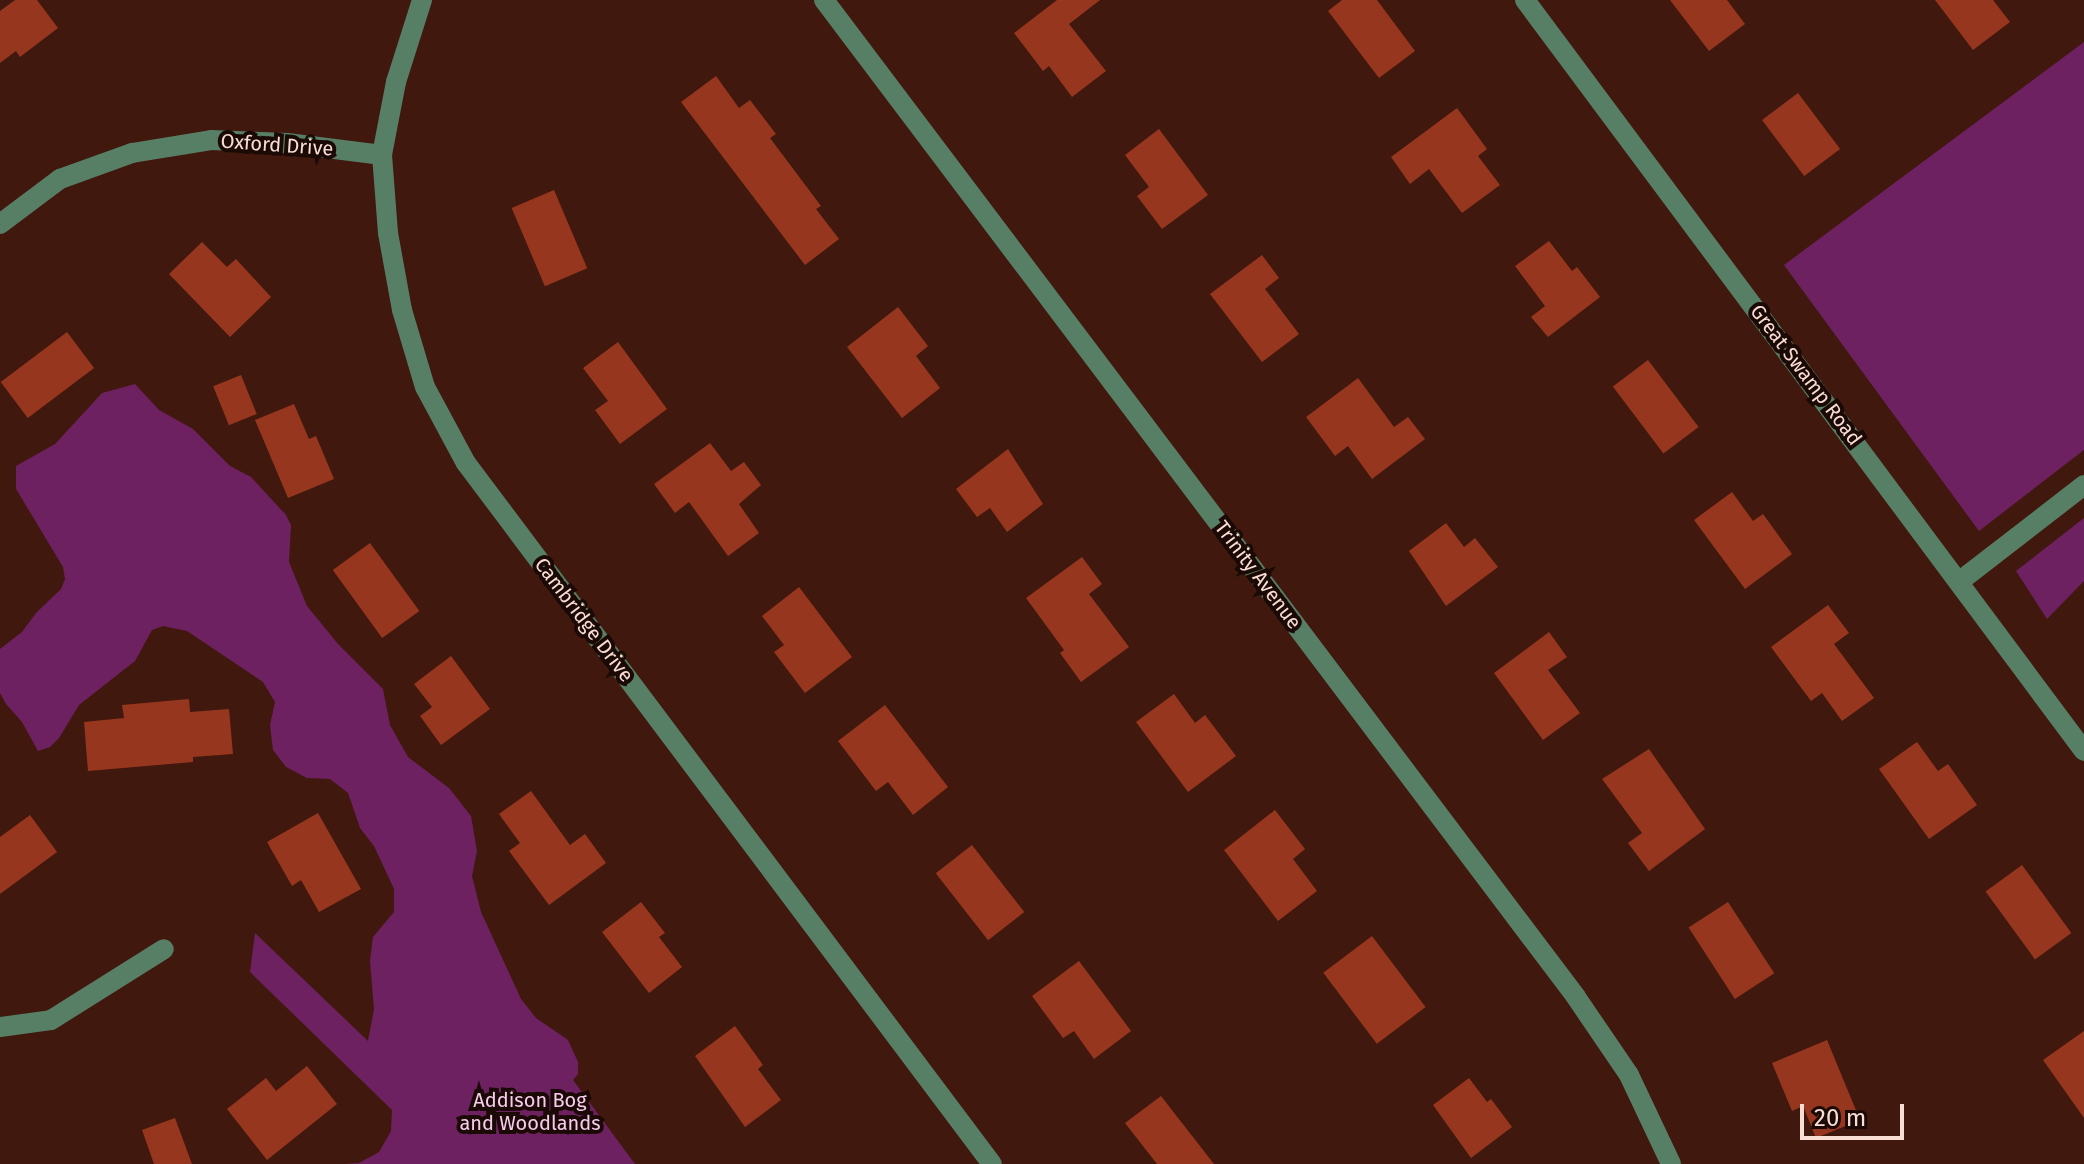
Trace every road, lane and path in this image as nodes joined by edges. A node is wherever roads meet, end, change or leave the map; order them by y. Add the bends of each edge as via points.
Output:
1 (422, 0) edge
2 (824, 0) edge
3 (1525, 0) edge
4 (382, 155) junction
5 (0, 224) edge
6 (2084, 485) edge
7 (1960, 581) junction
8 (2084, 751) edge
9 (164, 949) dead end
10 (0, 1027) edge
11 (992, 1164) edge
12 (1671, 1164) edge

1 - 4 street, Cambridge Drive via 396,82
2 - 12 street, Trinity Avenue via 1576,997 1629,1075
3 - 7 street, Great Swamp Road
4 - 5 street, Oxford Drive via 211,140 132,153 60,179
4 - 11 street, Cambridge Drive via 388,233 404,318 425,387 466,463
6 - 7 street
7 - 8 street, Great Swamp Road
9 - 10 street via 51,1020

